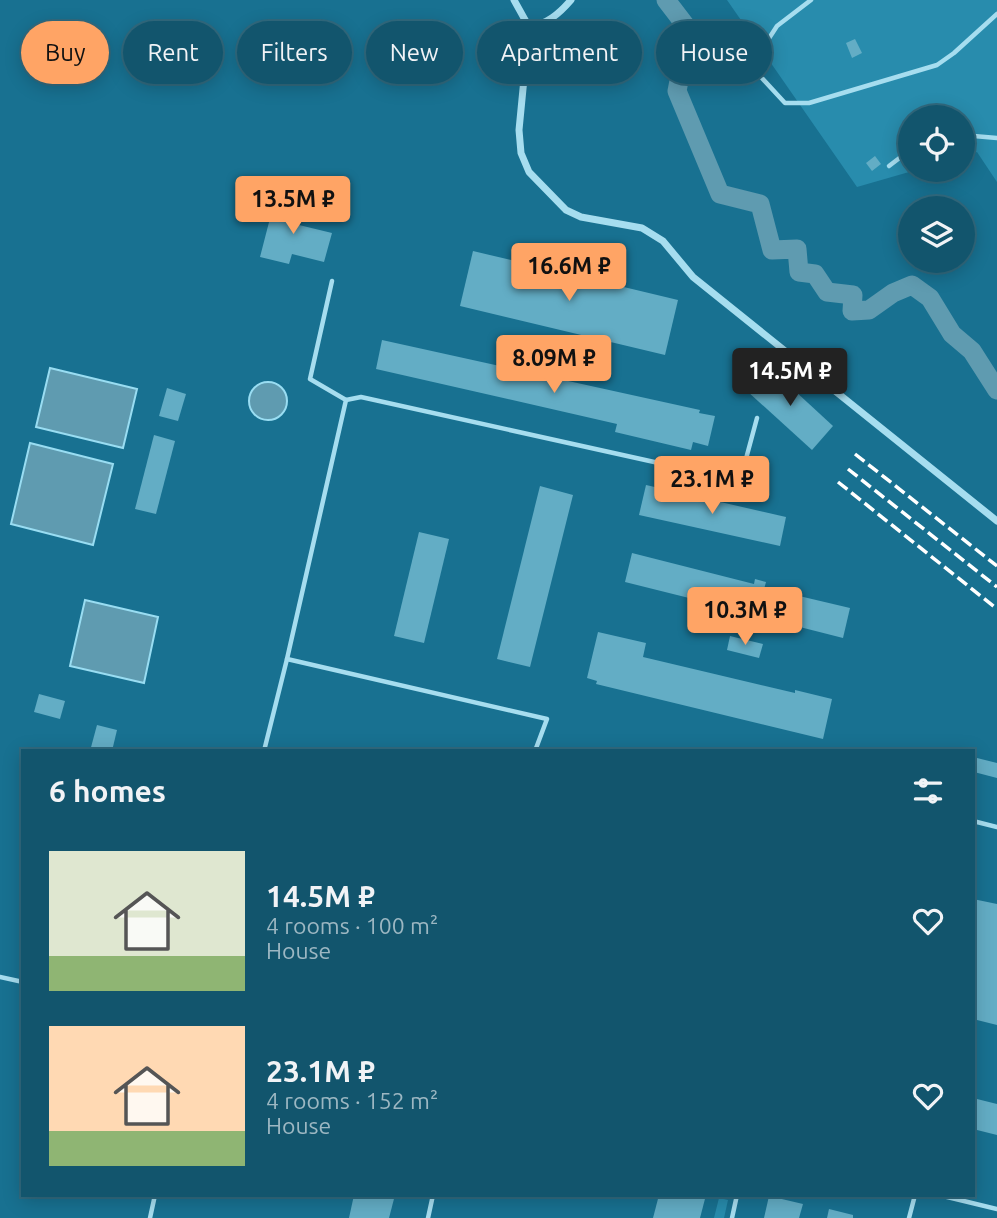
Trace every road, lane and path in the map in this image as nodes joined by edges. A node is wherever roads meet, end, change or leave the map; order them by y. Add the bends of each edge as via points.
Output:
1 (513, 0) edge
2 (571, 0) edge
3 (811, 0) edge
4 (997, 15) edge
5 (525, 21) edge
6 (547, 21) edge
7 (523, 84) edge
8 (975, 136) edge
9 (997, 138) edge
10 (898, 159) edge
11 (889, 166) dead end
12 (331, 281) dead end
13 (346, 400) junction
14 (757, 418) dead end
15 (997, 521) edge
16 (286, 659) junction
17 (264, 749) edge
18 (536, 749) edge
19 (975, 822) edge
20 (997, 827) edge
21 (0, 977) edge
22 (21, 982) edge
23 (155, 1197) edge
24 (433, 1197) edge
25 (737, 1197) edge
26 (914, 1197) edge
27 (947, 1197) edge
28 (997, 1209) edge
29 (150, 1218) edge
30 (428, 1218) edge
31 (732, 1218) edge
32 (909, 1218) edge

1 - 5 street
2 - 6 street
3 - 4 lane via 777,26 755,60 760,76 785,103 809,103 937,65
7 - 15 street via 521,153 529,172 566,210 593,220 642,228 663,241 692,277
8 - 9 lane
10 - 11 lane
12 - 13 lane via 310,379
13 - 14 lane via 361,397 740,481
13 - 16 lane
16 - 17 lane
16 - 18 lane via 547,719
19 - 20 lane
21 - 22 lane
23 - 29 lane
24 - 30 lane
25 - 31 lane
26 - 32 lane
27 - 28 lane

